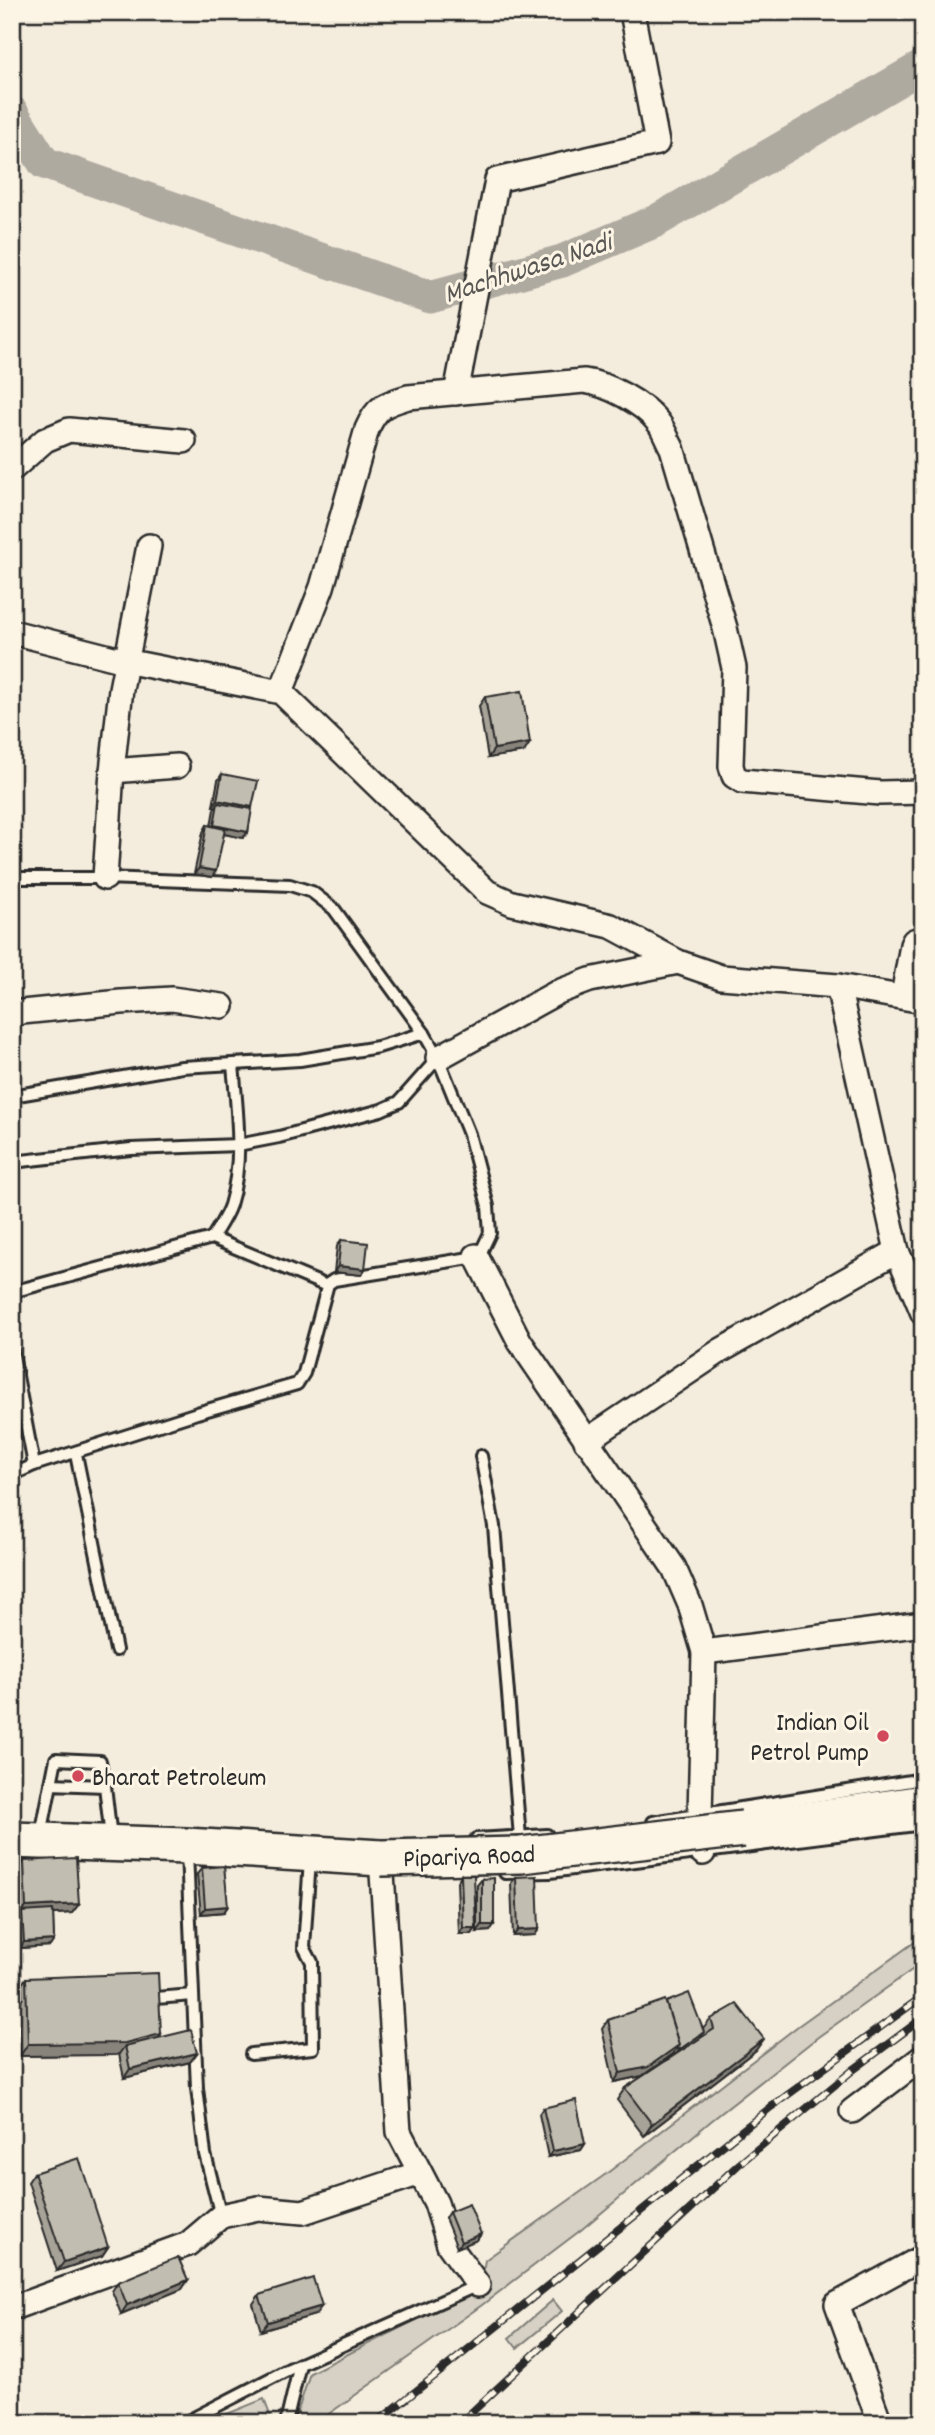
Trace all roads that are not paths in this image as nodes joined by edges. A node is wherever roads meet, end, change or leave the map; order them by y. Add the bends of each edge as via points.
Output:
1 (632, 12) edge
2 (456, 393) junction
3 (184, 440) dead end
4 (12, 469) edge
5 (149, 545) dead end
6 (12, 632) edge
7 (125, 661) junction
8 (281, 692) junction
9 (177, 766) dead end
10 (112, 771) junction
11 (923, 792) edge
12 (12, 878) edge
13 (105, 878) junction
14 (923, 938) edge
15 (678, 962) junction
16 (838, 986) junction
17 (913, 999) edge
18 (222, 1006) dead end
19 (12, 1013) edge
20 (424, 1033) junction
21 (438, 1058) junction
22 (233, 1065) junction
23 (12, 1096) edge
24 (238, 1146) junction
25 (12, 1162) edge
26 (212, 1238) junction
27 (897, 1251) junction
28 (476, 1256) junction
29 (327, 1286) junction
30 (12, 1292) edge
31 (923, 1313) edge
32 (12, 1350) edge
33 (586, 1441) junction
34 (76, 1454) junction
35 (481, 1456) dead end
36 (34, 1465) junction
37 (12, 1475) edge
38 (923, 1623) edge
39 (116, 1650) dead end
40 (704, 1652) junction
41 (923, 1779) edge
42 (51, 1784) junction
43 (105, 1786) junction
44 (923, 1802) edge
45 (699, 1815) junction
46 (923, 1824) edge
47 (636, 1825) dead end
48 (559, 1835) dead end
49 (520, 1837) junction
50 (465, 1839) dead end
51 (26, 1841) edge
52 (111, 1843) junction
53 (186, 1846) junction
54 (703, 1853) junction
55 (310, 1854) junction
56 (390, 1858) junction
57 (523, 1872) junction
58 (497, 1873) dead end
59 (12, 1937) edge
60 (14, 1982) edge
61 (193, 1995) junction
62 (156, 1998) edge
63 (251, 2054) dead end
64 (923, 2057) edge
65 (852, 2111) dead end
66 (420, 2173) junction
67 (221, 2216) junction
68 (923, 2258) edge
69 (478, 2286) joint
70 (15, 2308) edge
71 (300, 2364) junction
72 (184, 2423) edge
73 (286, 2423) edge
74 (880, 2423) edge

1 - 2 street via 657,143 497,180
2 - 8 street via 408,397 384,404 373,415 322,587
2 - 11 street via 596,383 639,405 658,422 672,448 726,628 734,668 731,766 737,779 880,793
3 - 4 street via 69,430 45,440
5 - 7 street
6 - 7 street
7 - 8 street
7 - 10 street
8 - 15 street via 487,892 512,903 611,926
9 - 10 street
10 - 13 street
12 - 13 lane
13 - 20 lane via 290,885 312,892 334,909
14 - 17 street via 912,945
15 - 16 street via 721,977
15 - 21 street via 590,980 558,992
16 - 17 street
16 - 27 street
18 - 19 street via 172,999
20 - 21 lane
20 - 22 lane via 378,1047
21 - 24 lane via 399,1102 381,1110
21 - 28 lane via 469,1134 490,1219 491,1233
22 - 23 lane via 182,1067
22 - 24 lane
24 - 25 lane via 131,1149
24 - 26 lane via 237,1180 229,1208
26 - 29 lane
26 - 30 lane
27 - 31 street
27 - 33 street via 720,1351
28 - 29 lane via 334,1280
28 - 33 street via 520,1342
29 - 34 lane via 297,1384
32 - 36 lane
33 - 40 street via 674,1568
34 - 36 lane
34 - 39 lane
35 - 49 lane via 494,1526
36 - 37 lane
38 - 40 street
40 - 45 street
41 - 45 lane
42 - 43 lane
42 - 43 lane via 56,1759 100,1761
42 - 51 lane
43 - 52 lane
44 - 56 main road, Pipariya Road, bridge via 709,1835 535,1853
45 - 47 lane
45 - 54 street
46 - 54 lane
48 - 49 lane
49 - 50 lane
49 - 57 street
51 - 52 main road, Pipariya Road
52 - 53 main road, Pipariya Road
53 - 55 main road, Pipariya Road
53 - 61 lane
54 - 57 lane
55 - 56 main road, Pipariya Road
55 - 63 lane via 304,1947 312,1962 313,2048
56 - 66 street via 399,2132
57 - 58 lane
59 - 60 lane
61 - 62 lane
61 - 67 lane via 198,2101 205,2154
64 - 65 street
66 - 67 street via 303,2212 258,2208
66 - 69 street via 436,2203 449,2245
67 - 70 street via 188,2244
68 - 74 street via 837,2304
69 - 71 lane
71 - 72 lane
71 - 73 lane

